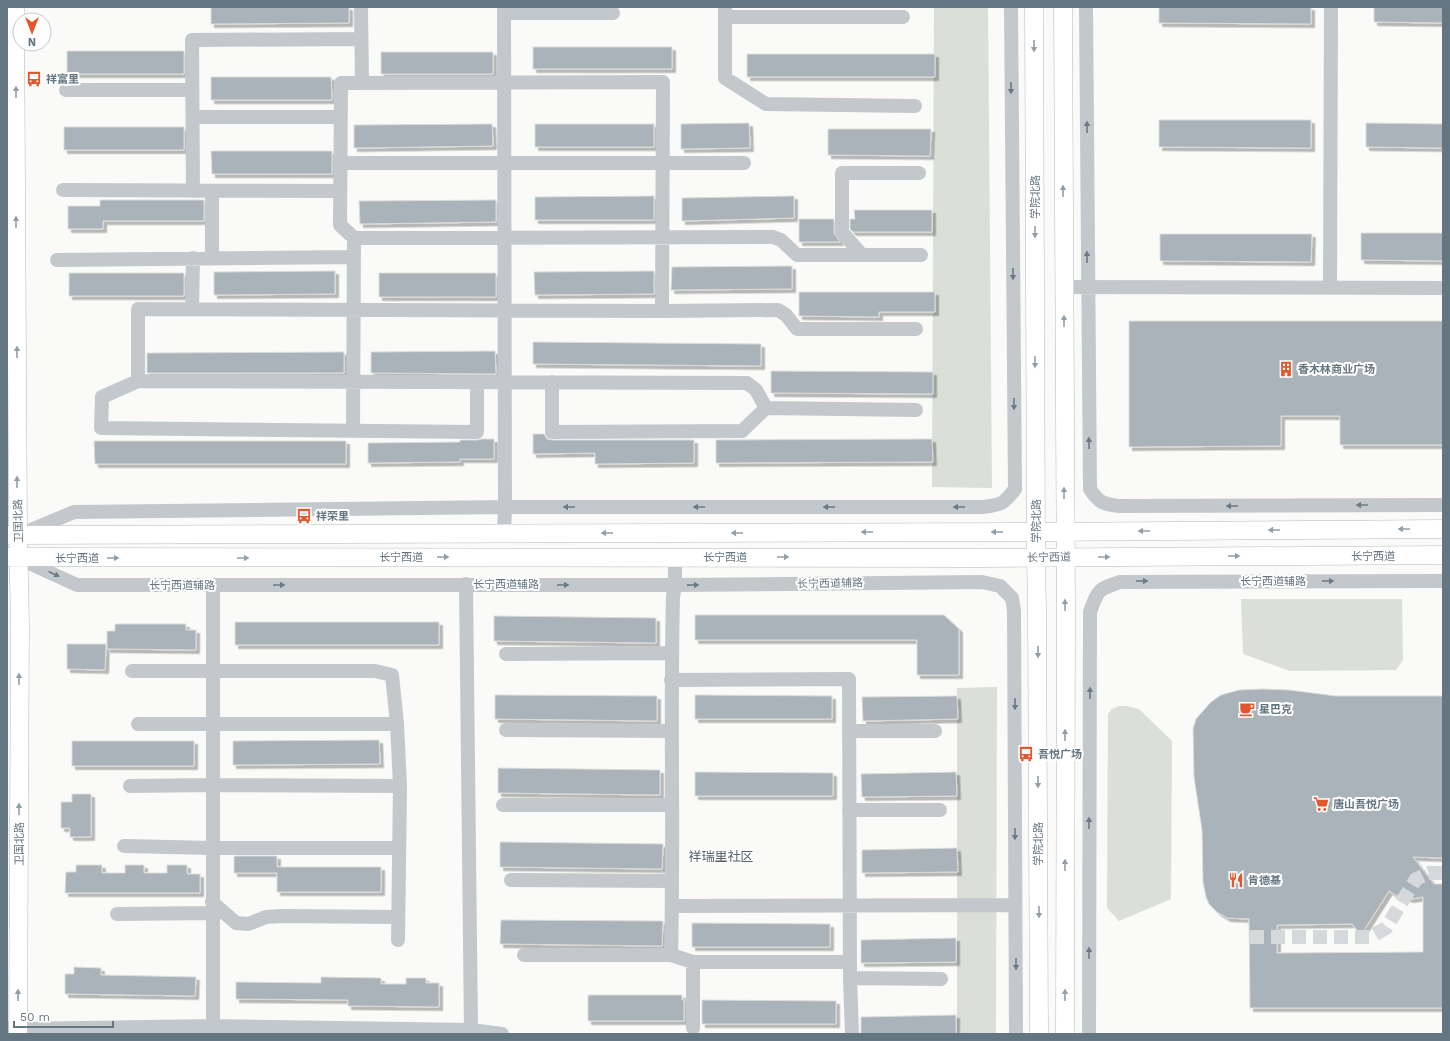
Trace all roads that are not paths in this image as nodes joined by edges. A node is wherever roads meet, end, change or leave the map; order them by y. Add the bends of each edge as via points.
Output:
1 (15, 7) edge
2 (361, 7) edge
3 (1011, 7) edge
4 (1034, 7) edge
5 (1062, 7) edge
6 (1086, 7) edge
7 (1331, 7) edge
8 (504, 10) edge
9 (725, 12) edge
10 (613, 13) dead end
11 (903, 17) dead end
12 (361, 39) junction
13 (362, 82) junction
14 (504, 82) junction
15 (66, 90) dead end
16 (192, 90) junction
17 (915, 106) dead end
18 (193, 117) junction
19 (341, 117) junction
20 (341, 162) junction
21 (504, 163) junction
22 (662, 163) junction
23 (744, 163) dead end
24 (919, 173) dead end
25 (63, 190) dead end
26 (193, 191) junction
27 (212, 191) junction
28 (340, 191) junction
29 (354, 238) junction
30 (505, 238) junction
31 (662, 238) junction
32 (862, 255) junction
33 (921, 255) dead end
34 (354, 257) junction
35 (193, 258) junction
36 (212, 258) junction
37 (57, 260) dead end
38 (1064, 287) junction
39 (1087, 287) junction
40 (1330, 288) junction
41 (1443, 288) edge
42 (192, 309) junction
43 (354, 309) junction
44 (505, 311) junction
45 (662, 311) junction
46 (916, 329) dead end
47 (138, 381) junction
48 (354, 382) junction
49 (505, 382) junction
50 (552, 382) junction
51 (477, 383) junction
52 (766, 408) junction
53 (916, 410) dead end
54 (353, 431) junction
55 (1443, 505) edge
56 (505, 507) junction
57 (1443, 529) edge
58 (1036, 532) junction
59 (1065, 532) junction
60 (504, 534) junction
61 (12, 535) edge
62 (1443, 555) edge
63 (675, 557) junction
64 (1036, 557) junction
65 (1065, 557) junction
66 (13, 558) edge
67 (1443, 581) edge
68 (466, 584) junction
69 (676, 585) junction
70 (213, 586) junction
71 (671, 653) junction
72 (506, 654) dead end
73 (213, 670) junction
74 (132, 671) dead end
75 (671, 680) junction
76 (138, 724) dead end
77 (213, 724) junction
78 (396, 724) junction
79 (506, 730) dead end
80 (671, 730) junction
81 (849, 731) junction
82 (935, 731) dead end
83 (213, 785) junction
84 (130, 786) dead end
85 (400, 786) junction
86 (672, 805) junction
87 (503, 806) dead end
88 (849, 810) junction
89 (940, 810) dead end
90 (124, 846) dead end
91 (213, 848) junction
92 (399, 848) junction
93 (511, 880) dead end
94 (672, 881) junction
95 (850, 905) junction
96 (1015, 905) junction
97 (672, 906) junction
98 (212, 908) junction
99 (117, 914) dead end
100 (398, 917) junction
101 (398, 940) dead end
102 (524, 955) dead end
103 (671, 955) junction
104 (693, 962) junction
105 (850, 962) junction
106 (850, 978) junction
107 (941, 979) dead end
108 (693, 1028) dead end
109 (220, 1029) edge
110 (14, 1030) edge
111 (470, 1033) edge
112 (502, 1034) edge
113 (852, 1034) edge
114 (1016, 1034) edge
115 (1039, 1034) edge
116 (1065, 1034) edge
117 (1089, 1034) edge

61 -> 1 main road, 卫国北路
2 - 12 street
3 -> 56 street via 1014,489 1006,500 998,505 983,507
4 -> 58 main road, 学院北路
38 -> 5 main road
39 -> 6 street
7 - 40 street
8 - 10 street
8 - 14 street
9 - 11 street
9 - 17 street via 725,78 766,104
12 - 13 street
12 - 16 street via 192,40
13 - 14 street
13 - 19 street via 342,83
14 - 21 street
14 - 22 street via 663,82
15 - 16 street
16 - 18 street
18 - 19 street
18 - 26 street
19 - 20 street
20 - 21 street
20 - 28 street
21 - 22 street
21 - 30 street
22 - 23 street
22 - 31 street
24 - 32 street via 842,174 842,232
25 - 26 street
26 - 27 street
27 - 28 street
27 - 36 street
28 - 29 street via 340,225
29 - 30 street
29 - 34 street
30 - 31 street
30 - 44 street
31 - 32 street via 773,237 782,240 797,255
31 - 45 street
32 - 33 street
34 - 36 street
34 - 43 street
35 - 36 street
35 - 37 street
35 - 42 street
38 - 39 street
59 -> 38 main road
39 - 40 street
55 -> 39 street via 1104,504 1096,499 1090,489
40 - 41 street
42 - 43 street
42 - 47 street via 138,309
43 - 44 street
43 - 48 street
44 - 45 street
44 - 49 street
45 - 46 street via 778,310 786,315 796,329
47 - 48 street
47 - 54 street via 102,397 102,428
48 - 51 street
48 - 54 street
49 - 50 street
49 - 51 street
49 - 56 street
50 - 52 street via 747,382 756,390
50 - 52 street via 552,432 742,431
51 - 54 street via 477,432
52 - 53 street
56 - 60 street
56 - 61 street via 74,512
57 -> 59 main road, 长宁西道
58 - 59 main road, 长宁西道
58 -> 60 main road, 长宁西道
58 - 64 main road, 学院北路
59 - 65 main road
60 - 61 main road, 长宁西道
61 - 66 main road, 卫国北路
65 -> 62 main road, 长宁西道
63 -> 64 main road, 长宁西道
66 -> 63 main road, 长宁西道
63 - 69 street
64 - 65 main road, 长宁西道
64 -> 115 main road, 学院北路
116 -> 65 main road
66 -> 70 street, 长宁西道辅路 via 77,585
110 -> 66 main road, 卫国北路 via 20,625
117 -> 67 street, 长宁西道辅路 via 1090,612 1096,595 1104,587 1120,582
68 -> 69 street, 长宁西道辅路
70 -> 68 street, 长宁西道辅路
68 - 111 street
69 - 71 street via 673,597
69 -> 96 street, 长宁西道辅路 via 982,582 1000,586 1012,598 1014,611
70 - 73 street
71 - 72 street
71 - 75 street
73 - 74 street
73 - 77 street
73 - 78 street via 375,671 392,675
75 - 80 street
75 - 81 street via 848,679
76 - 77 street
77 - 78 street
77 - 83 street
78 - 85 street
79 - 80 street
80 - 86 street
81 - 82 street
81 - 88 street
83 - 84 street
83 - 85 street
83 - 91 street
85 - 92 street
86 - 87 street
86 - 94 street
88 - 89 street
88 - 95 street
90 - 91 street
91 - 92 street
91 - 98 street
92 - 100 street
93 - 94 street
94 - 97 street
95 - 96 street
95 - 97 street
95 - 105 street
96 -> 114 street
97 - 103 street
98 - 99 street
98 - 100 street via 236,923 248,924 266,917 281,916
98 - 109 street
100 - 101 street
102 - 103 street
103 - 104 street
104 - 105 street
104 - 108 street
105 - 106 street
106 - 107 street
106 - 113 street
109 - 110 street
109 - 111 street
111 - 112 street

